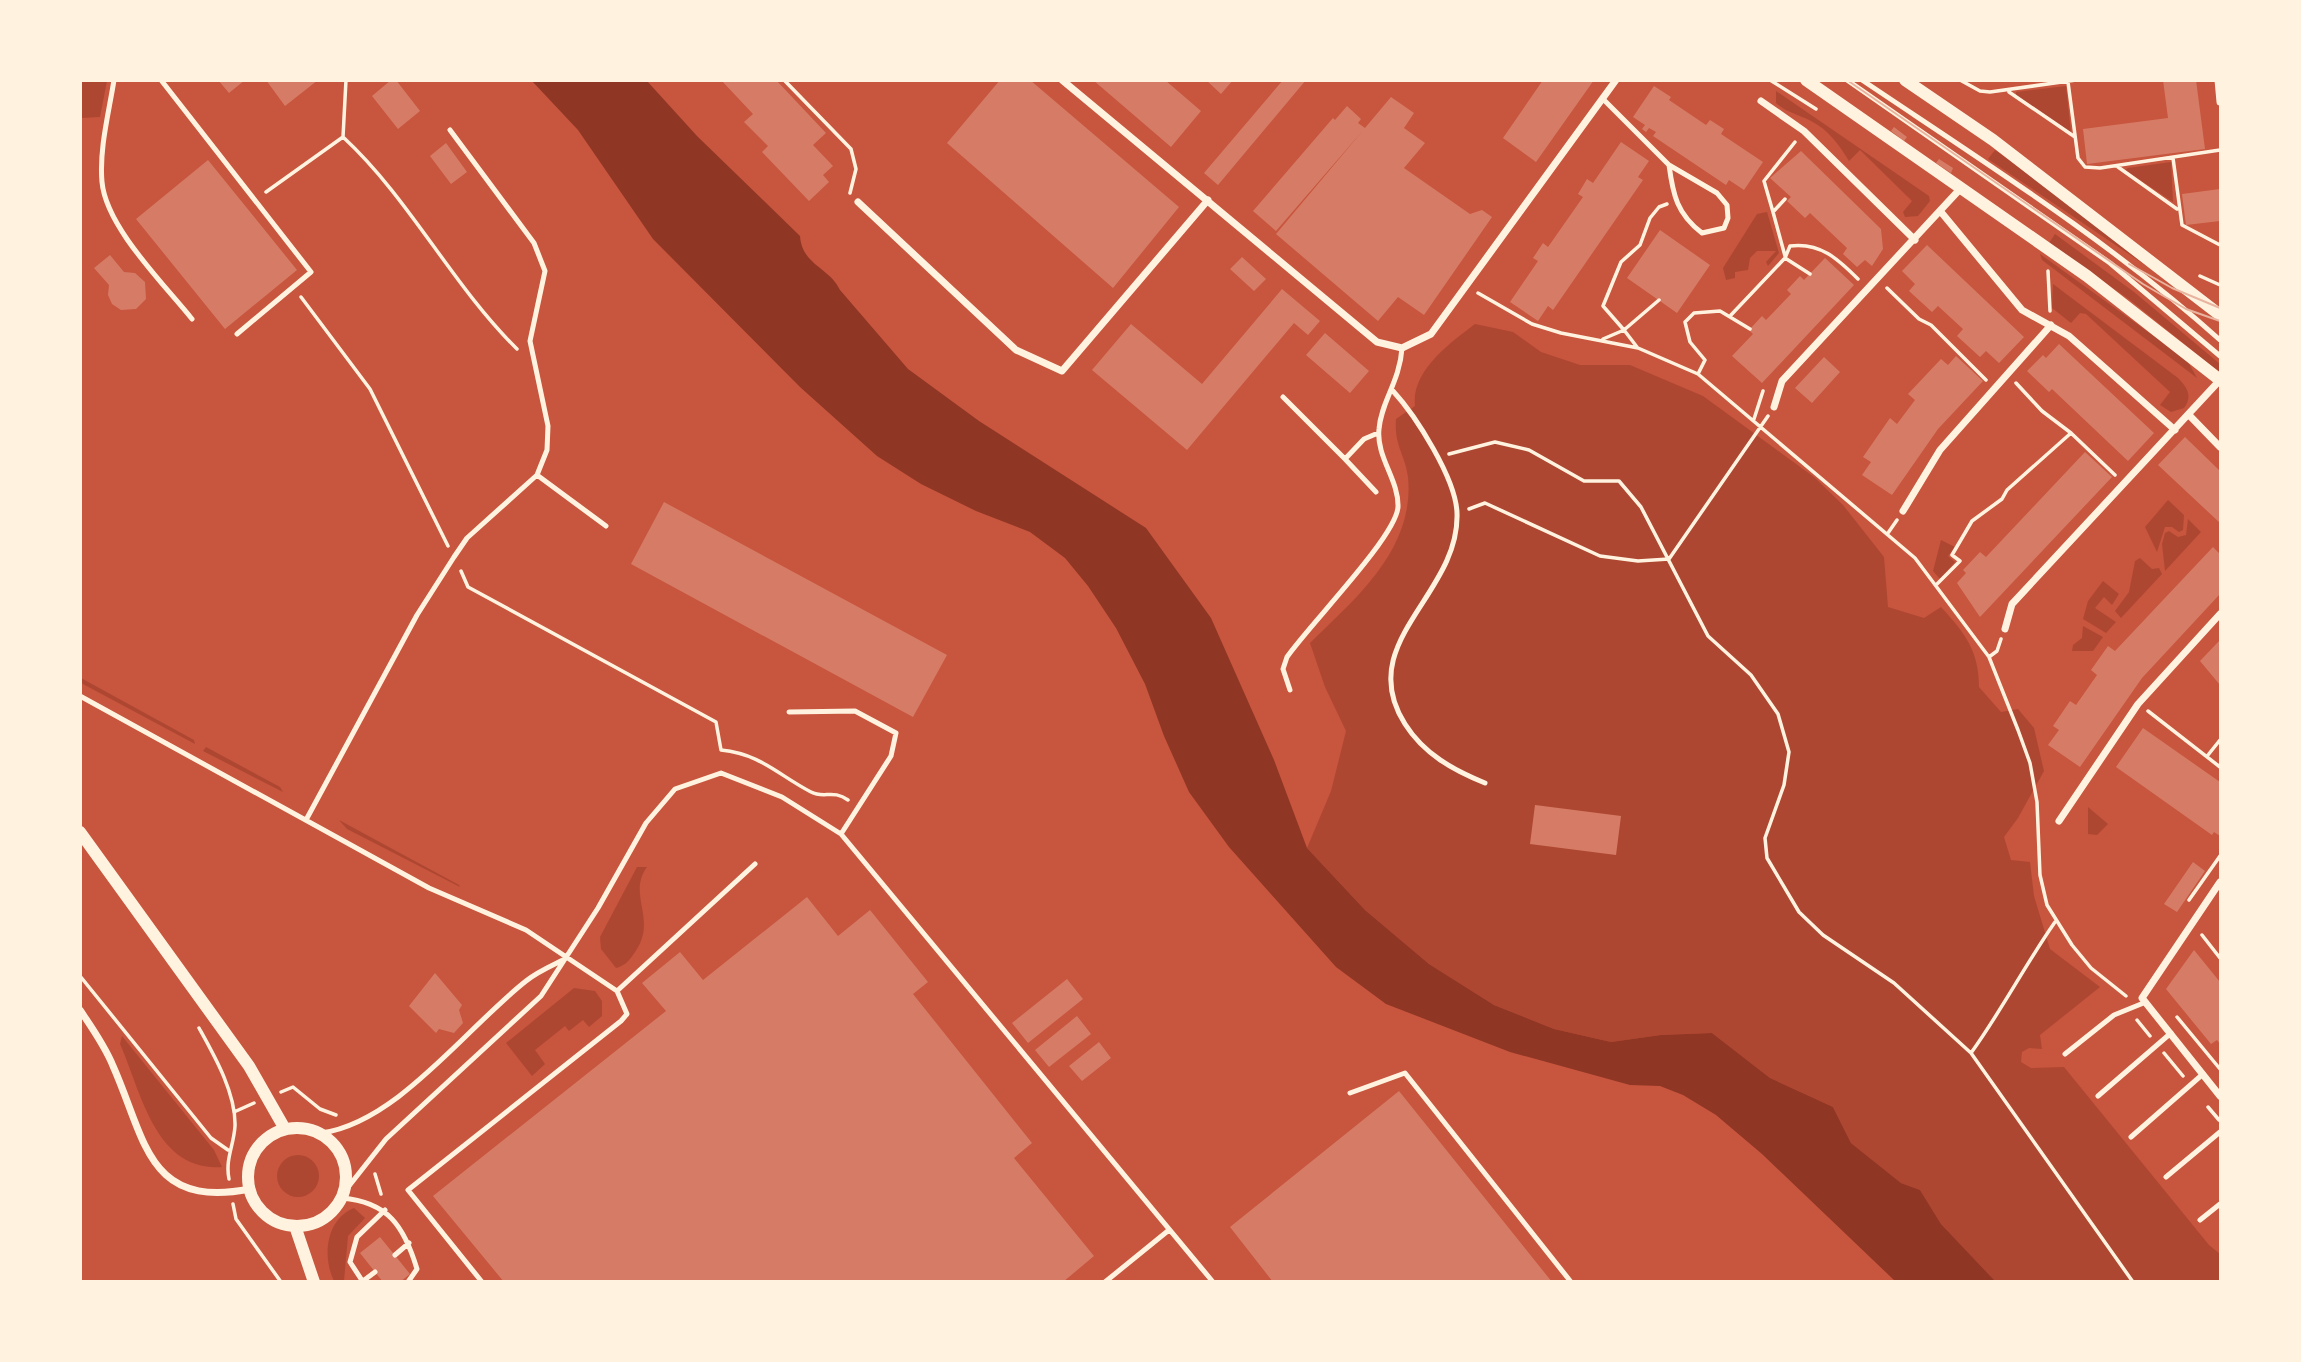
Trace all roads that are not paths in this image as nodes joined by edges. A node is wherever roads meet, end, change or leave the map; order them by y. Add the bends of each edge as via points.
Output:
1 (114, 80) edge
2 (161, 80) edge
3 (1062, 80) edge
4 (1616, 80) edge
5 (1806, 80) edge
6 (1847, 80) edge
7 (1862, 80) edge
8 (1905, 80) edge
9 (2218, 80) edge
10 (1602, 98) junction
11 (1761, 101) dead end
12 (2221, 102) edge
13 (450, 130) dead end
14 (1669, 165) junction
15 (1961, 188) junction
16 (1208, 200) junction
17 (858, 202) road end
18 (1941, 212) junction
19 (1915, 240) junction
20 (2221, 315) edge
21 (192, 319) dead end
22 (2051, 325) junction
23 (237, 334) dead end
24 (2221, 341) edge
25 (1402, 348) junction
26 (2221, 356) edge
27 (2220, 380) edge
28 (1393, 391) junction
29 (1283, 397) dead end
30 (1774, 407) dead end
31 (2189, 415) junction
32 (2175, 430) junction
33 (1378, 433) junction
34 (2221, 447) edge
35 (1345, 459) junction
36 (537, 475) junction
37 (1376, 492) dead end
38 (1903, 511) dead end
39 (606, 526) dead end
40 (2221, 614) edge
41 (2004, 629) road end
42 (1290, 690) dead end
43 (80, 696) edge
44 (789, 712) dead end
45 (1485, 783) dead end
46 (306, 820) junction
47 (2059, 821) dead end
48 (80, 832) edge
49 (841, 834) junction
50 (755, 864) dead end
51 (2221, 882) edge
52 (566, 958) junction
53 (617, 991) junction
54 (2144, 1000) junction
55 (80, 1010) edge
56 (2171, 1033) junction
57 (2065, 1054) dead end
58 (2203, 1074) junction
59 (1350, 1093) dead end
60 (2098, 1096) dead end
61 (2221, 1096) edge
62 (285, 1129) junction
63 (2221, 1132) edge
64 (321, 1133) junction
65 (2132, 1137) dead end
66 (2166, 1177) dead end
67 (250, 1189) junction
68 (343, 1195) junction
69 (2221, 1204) edge
70 (385, 1210) junction
71 (2200, 1220) dead end
72 (295, 1226) junction
73 (1169, 1230) junction
74 (409, 1243) junction
75 (395, 1255) dead end
76 (375, 1272) dead end
77 (363, 1281) edge
78 (314, 1282) edge
79 (408, 1282) edge
80 (482, 1282) edge
81 (1105, 1282) edge
82 (1213, 1282) edge
83 (1570, 1282) edge

1 - 21 lane via 102,182 108,203 120,228
2 - 23 lane via 311,272
3 - 16 street
4 - 10 street
5 - 15 street
6 - 26 lane via 2110,263
7 - 24 lane via 2115,256
8 - 20 street via 1993,140
9 - 12 street
10 - 14 lane
10 - 25 street via 1432,334
11 - 19 street via 1804,131
13 - 36 lane via 541,256 545,271 530,341 548,426 547,450
14 - 14 lane via 1717,193 1727,205 1724,228 1702,233 1690,223 1674,202
15 - 18 street
15 - 27 street via 2087,276
16 - 17 street via 1062,371 1016,350
16 - 25 street via 1377,342
18 - 19 street
18 - 22 street via 2022,310
19 - 30 street via 1782,381
22 - 32 street
22 - 38 street via 1940,450
25 - 28 lane
27 - 31 street
28 - 33 lane
28 - 45 lane via 1453,490 1457,513 1446,565 1390,663 1394,707 1413,737 1441,761
29 - 35 lane
31 - 32 street
31 - 34 street
32 - 41 street via 2012,604
33 - 35 lane via 1364,439
33 - 42 lane via 1396,486 1396,521 1287,657 1283,669
35 - 37 lane
36 - 39 lane
36 - 46 lane via 467,538 454,556
40 - 47 street via 2138,704
43 - 46 lane
44 - 49 lane via 855,711 896,733 891,756
46 - 52 lane via 429,888 526,930
48 - 62 street via 249,1066
49 - 52 lane via 782,797 721,773 675,789 646,823
49 - 73 lane
50 - 53 lane
51 - 54 street
52 - 53 lane
52 - 64 lane via 527,980 437,1064 361,1123
52 - 68 lane via 541,996 386,1139
53 - 80 lane via 626,1014 621,1021 408,1190
54 - 56 street
54 - 57 lane via 2114,1015
55 - 67 street via 113,1065 152,1158 168,1178 205,1194
56 - 58 street
56 - 60 lane
58 - 61 street
58 - 65 lane
59 - 83 lane via 1405,1073
62 - 64 street via 300,1127
62 - 67 street via 257,1147 250,1163
63 - 66 lane
64 - 68 street via 342,1154 347,1176
67 - 72 street via 269,1217
68 - 70 lane
68 - 72 street via 326,1217
69 - 71 lane
70 - 74 lane
70 - 77 lane via 357,1237 349,1262
72 - 78 street
73 - 81 lane
73 - 82 lane
74 - 75 lane
74 - 79 lane via 417,1269
76 - 77 lane

